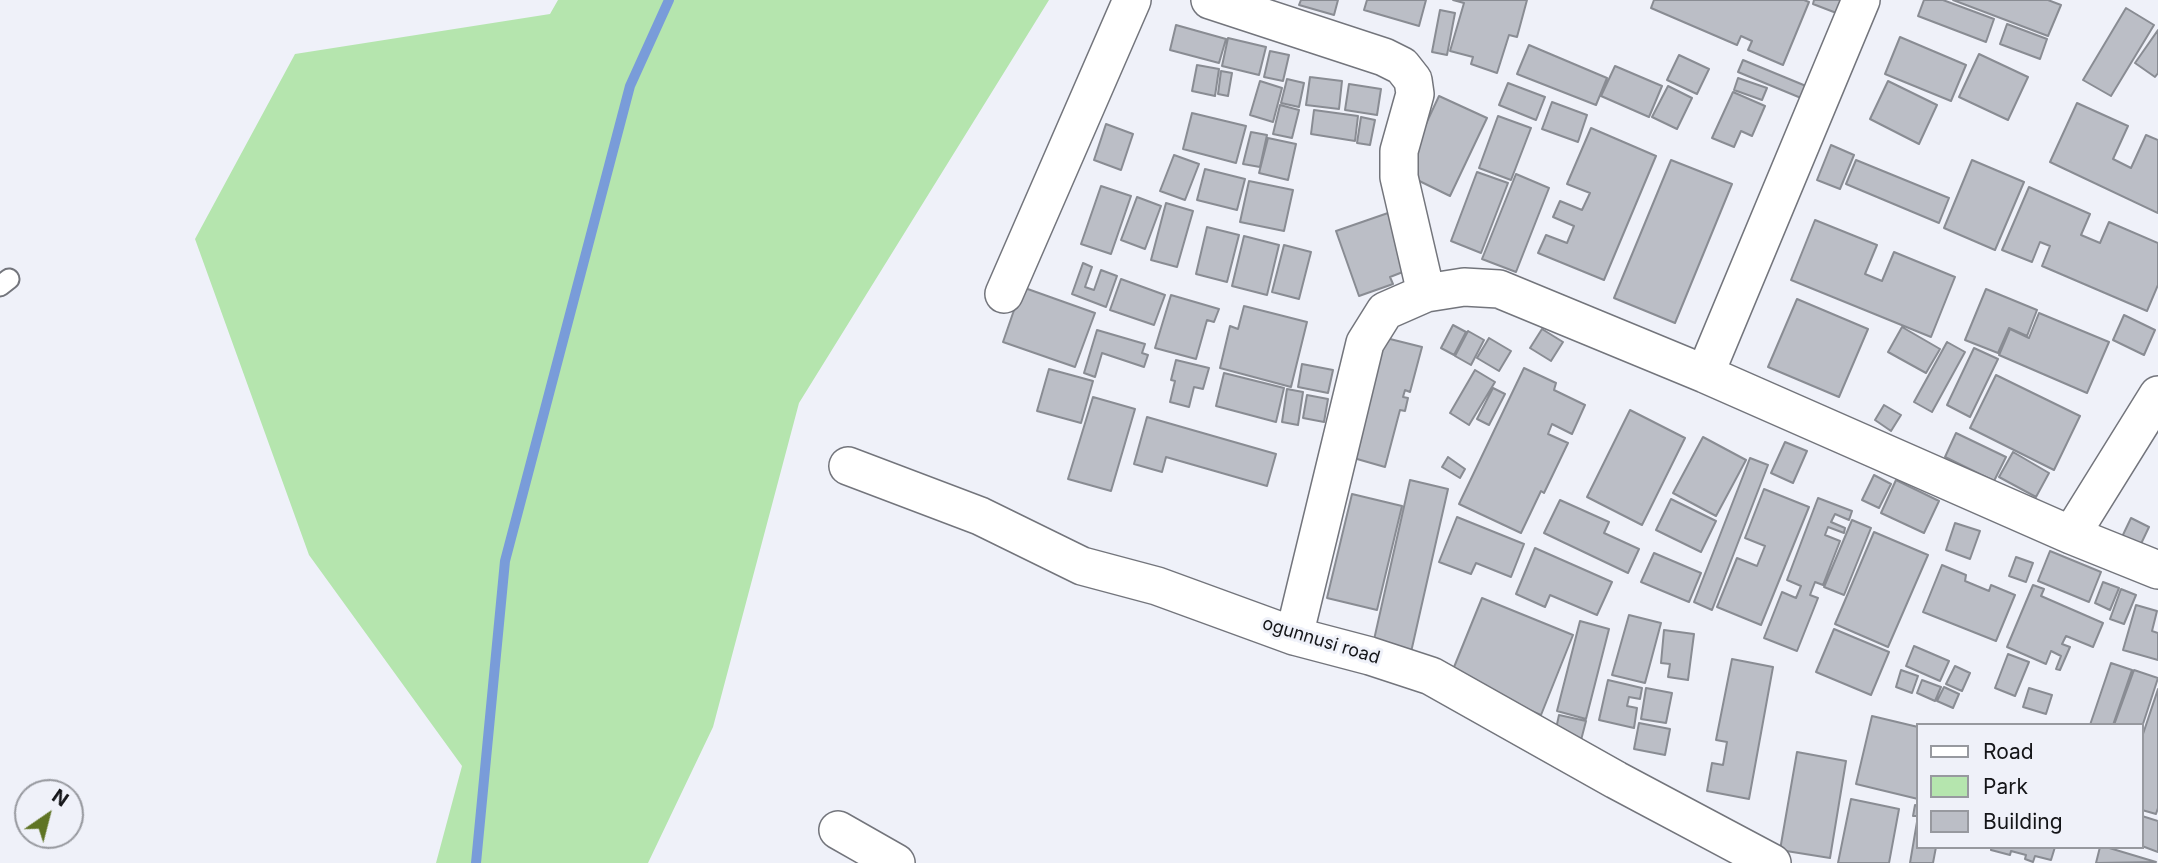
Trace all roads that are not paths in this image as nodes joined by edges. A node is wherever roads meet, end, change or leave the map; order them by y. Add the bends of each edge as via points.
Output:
1 (1132, 0) edge
2 (1210, 0) edge
3 (1861, 0) edge
4 (1426, 293) junction
5 (1004, 294) dead end
6 (1705, 374) junction
7 (2158, 395) edge
8 (849, 466) dead end
9 (2071, 535) junction
10 (2158, 570) edge
11 (1294, 636) junction
12 (838, 830) dead end
13 (896, 863) edge
14 (1772, 863) edge

1 - 5 street
2 - 4 street via 1384,57 1402,66 1413,80 1415,94 1399,151 1399,177
3 - 6 street
4 - 6 street via 1464,287 1499,289
4 - 11 street via 1385,311 1365,344
6 - 9 street
7 - 9 street
8 - 11 street, ogunnusi road via 980,516 1082,566 1157,586
9 - 10 street
11 - 14 street, ogunnusi road via 1431,676
12 - 13 street

